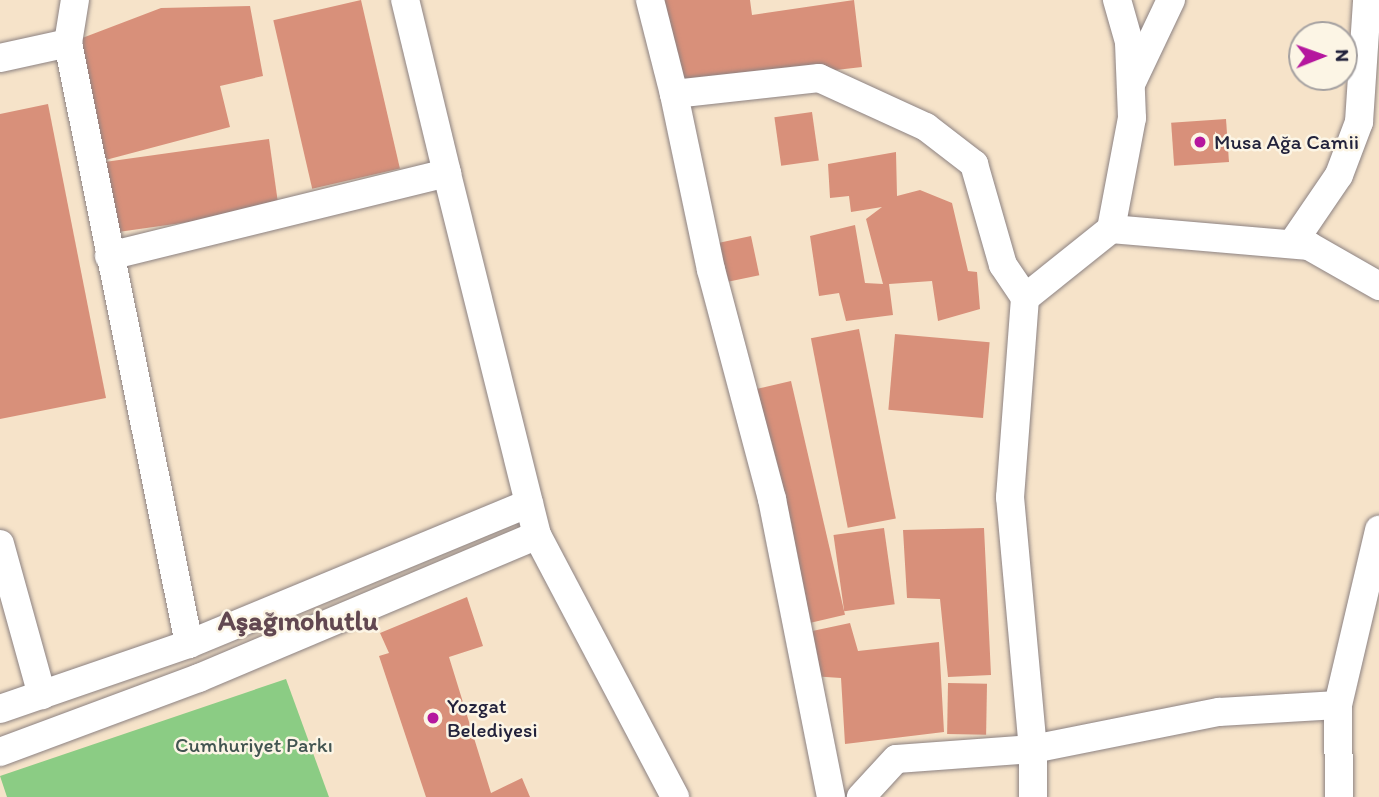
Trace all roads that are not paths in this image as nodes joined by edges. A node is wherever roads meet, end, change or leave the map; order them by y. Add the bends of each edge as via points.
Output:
1 (75, 0) edge
2 (405, 0) edge
3 (650, 0) edge
4 (1117, 0) edge
5 (1171, 0) edge
6 (1367, 0) edge
7 (68, 43) junction
8 (0, 58) edge
9 (1130, 85) junction
10 (674, 94) junction
11 (447, 173) junction
12 (1111, 229) junction
13 (1292, 244) junction
14 (109, 256) junction
15 (1379, 286) edge
16 (1025, 298) junction
17 (529, 503) junction
18 (1379, 530) edge
19 (537, 535) junction
20 (0, 544) edge
21 (190, 644) junction
22 (42, 695) junction
23 (1338, 705) junction
24 (0, 709) edge
25 (1033, 749) junction
26 (0, 752) edge
27 (675, 797) edge
28 (831, 797) edge
29 (861, 797) edge
30 (1033, 797) edge
31 (1339, 797) edge

1 - 7 street
2 - 11 street
3 - 10 street
4 - 9 street via 1129,42
5 - 9 street
6 - 13 street via 1359,122 1339,175
7 - 8 street
7 - 14 street
9 - 12 street via 1132,118
10 - 16 street via 819,78 926,127 974,164 1003,265
10 - 28 street via 711,270 772,499
11 - 14 street
11 - 17 street
12 - 13 street
12 - 16 street
13 - 15 street via 1309,246
14 - 21 street
16 - 25 street via 1010,497
17 - 19 street
17 - 21 street
18 - 23 street
19 - 26 street via 199,678
19 - 27 street
20 - 22 street
21 - 22 street
22 - 24 street
23 - 25 street via 1219,712
23 - 31 street
25 - 29 street via 896,759
25 - 30 street

